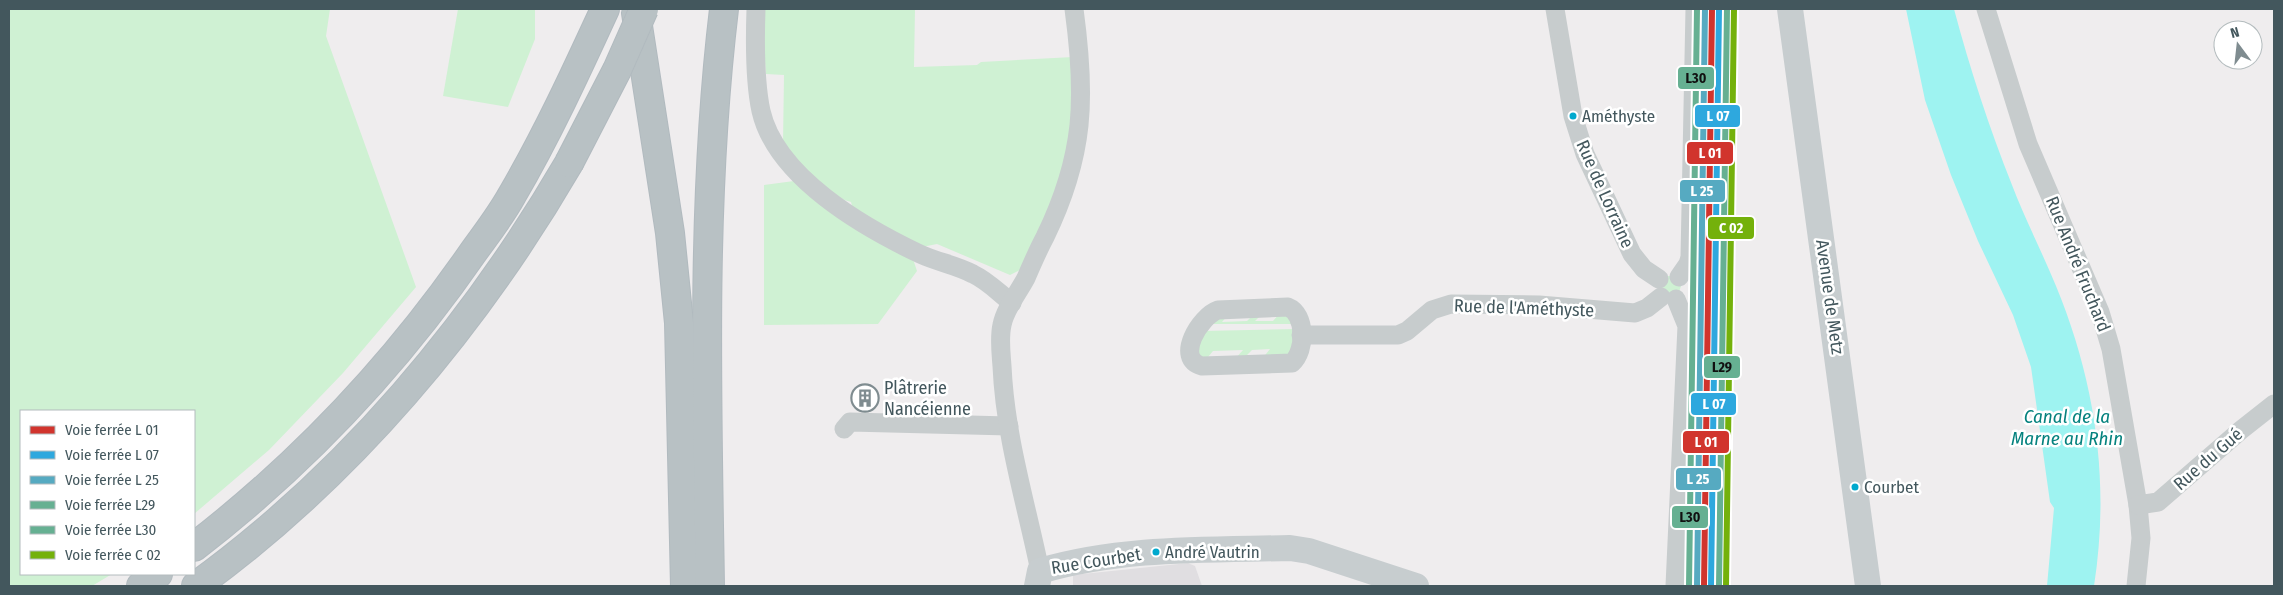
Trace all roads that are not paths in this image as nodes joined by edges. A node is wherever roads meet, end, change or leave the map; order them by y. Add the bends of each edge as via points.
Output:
1 (605, 9) edge
2 (636, 9) edge
3 (644, 9) edge
4 (724, 9) edge
5 (756, 9) edge
6 (1074, 9) edge
7 (1555, 9) edge
8 (1695, 9) edge
9 (1790, 9) edge
10 (1986, 9) edge
11 (1665, 292) junction
12 (1012, 303) junction
13 (1301, 335) junction
14 (2274, 404) edge
15 (1009, 426) junction
16 (844, 429) dead end
17 (2138, 505) junction
18 (195, 546) edge
19 (157, 575) edge
20 (1039, 578) edge
21 (141, 586) edge
22 (196, 586) edge
23 (685, 586) edge
24 (710, 586) edge
25 (1416, 586) edge
26 (1675, 586) edge
27 (1868, 586) edge
28 (2136, 586) edge

1 - 18 highway via 512,196 456,277 397,354 307,450
2 - 23 highway via 670,233 679,323
3 - 22 highway, bridge via 569,163 470,315 351,450 290,509
4 - 24 highway via 710,166 706,389
5 - 12 street via 761,112 784,158 795,171 848,214 921,255 972,274
6 - 12 street via 1082,79 1078,146 1057,211
7 - 11 street, Rue de Lorraine via 1573,116 1585,154 1632,254
8 - 11 street via 1690,257 1679,277 1683,289
9 - 27 main road, Avenue de Metz
10 - 17 street, Rue André Fruchard via 2028,144 2100,312 2111,350
11 - 13 street, Rue de l'Améthyste via 1648,308 1635,314 1539,305 1451,304 1432,310 1407,332 1398,335
11 - 26 street via 1687,326
12 - 15 street via 1001,328 1002,376
13 - 13 street via 1299,316 1288,307 1218,310 1203,320 1189,354 1194,364 1202,366 1287,364 1297,359
14 - 17 street, Rue du Gué via 2158,502
15 - 16 street via 850,422
15 - 20 street
17 - 28 street, Rue André Fruchard via 2141,538
19 - 21 highway
20 - 25 main road, Rue Courbet via 1064,564 1122,555 1290,548 1309,551

